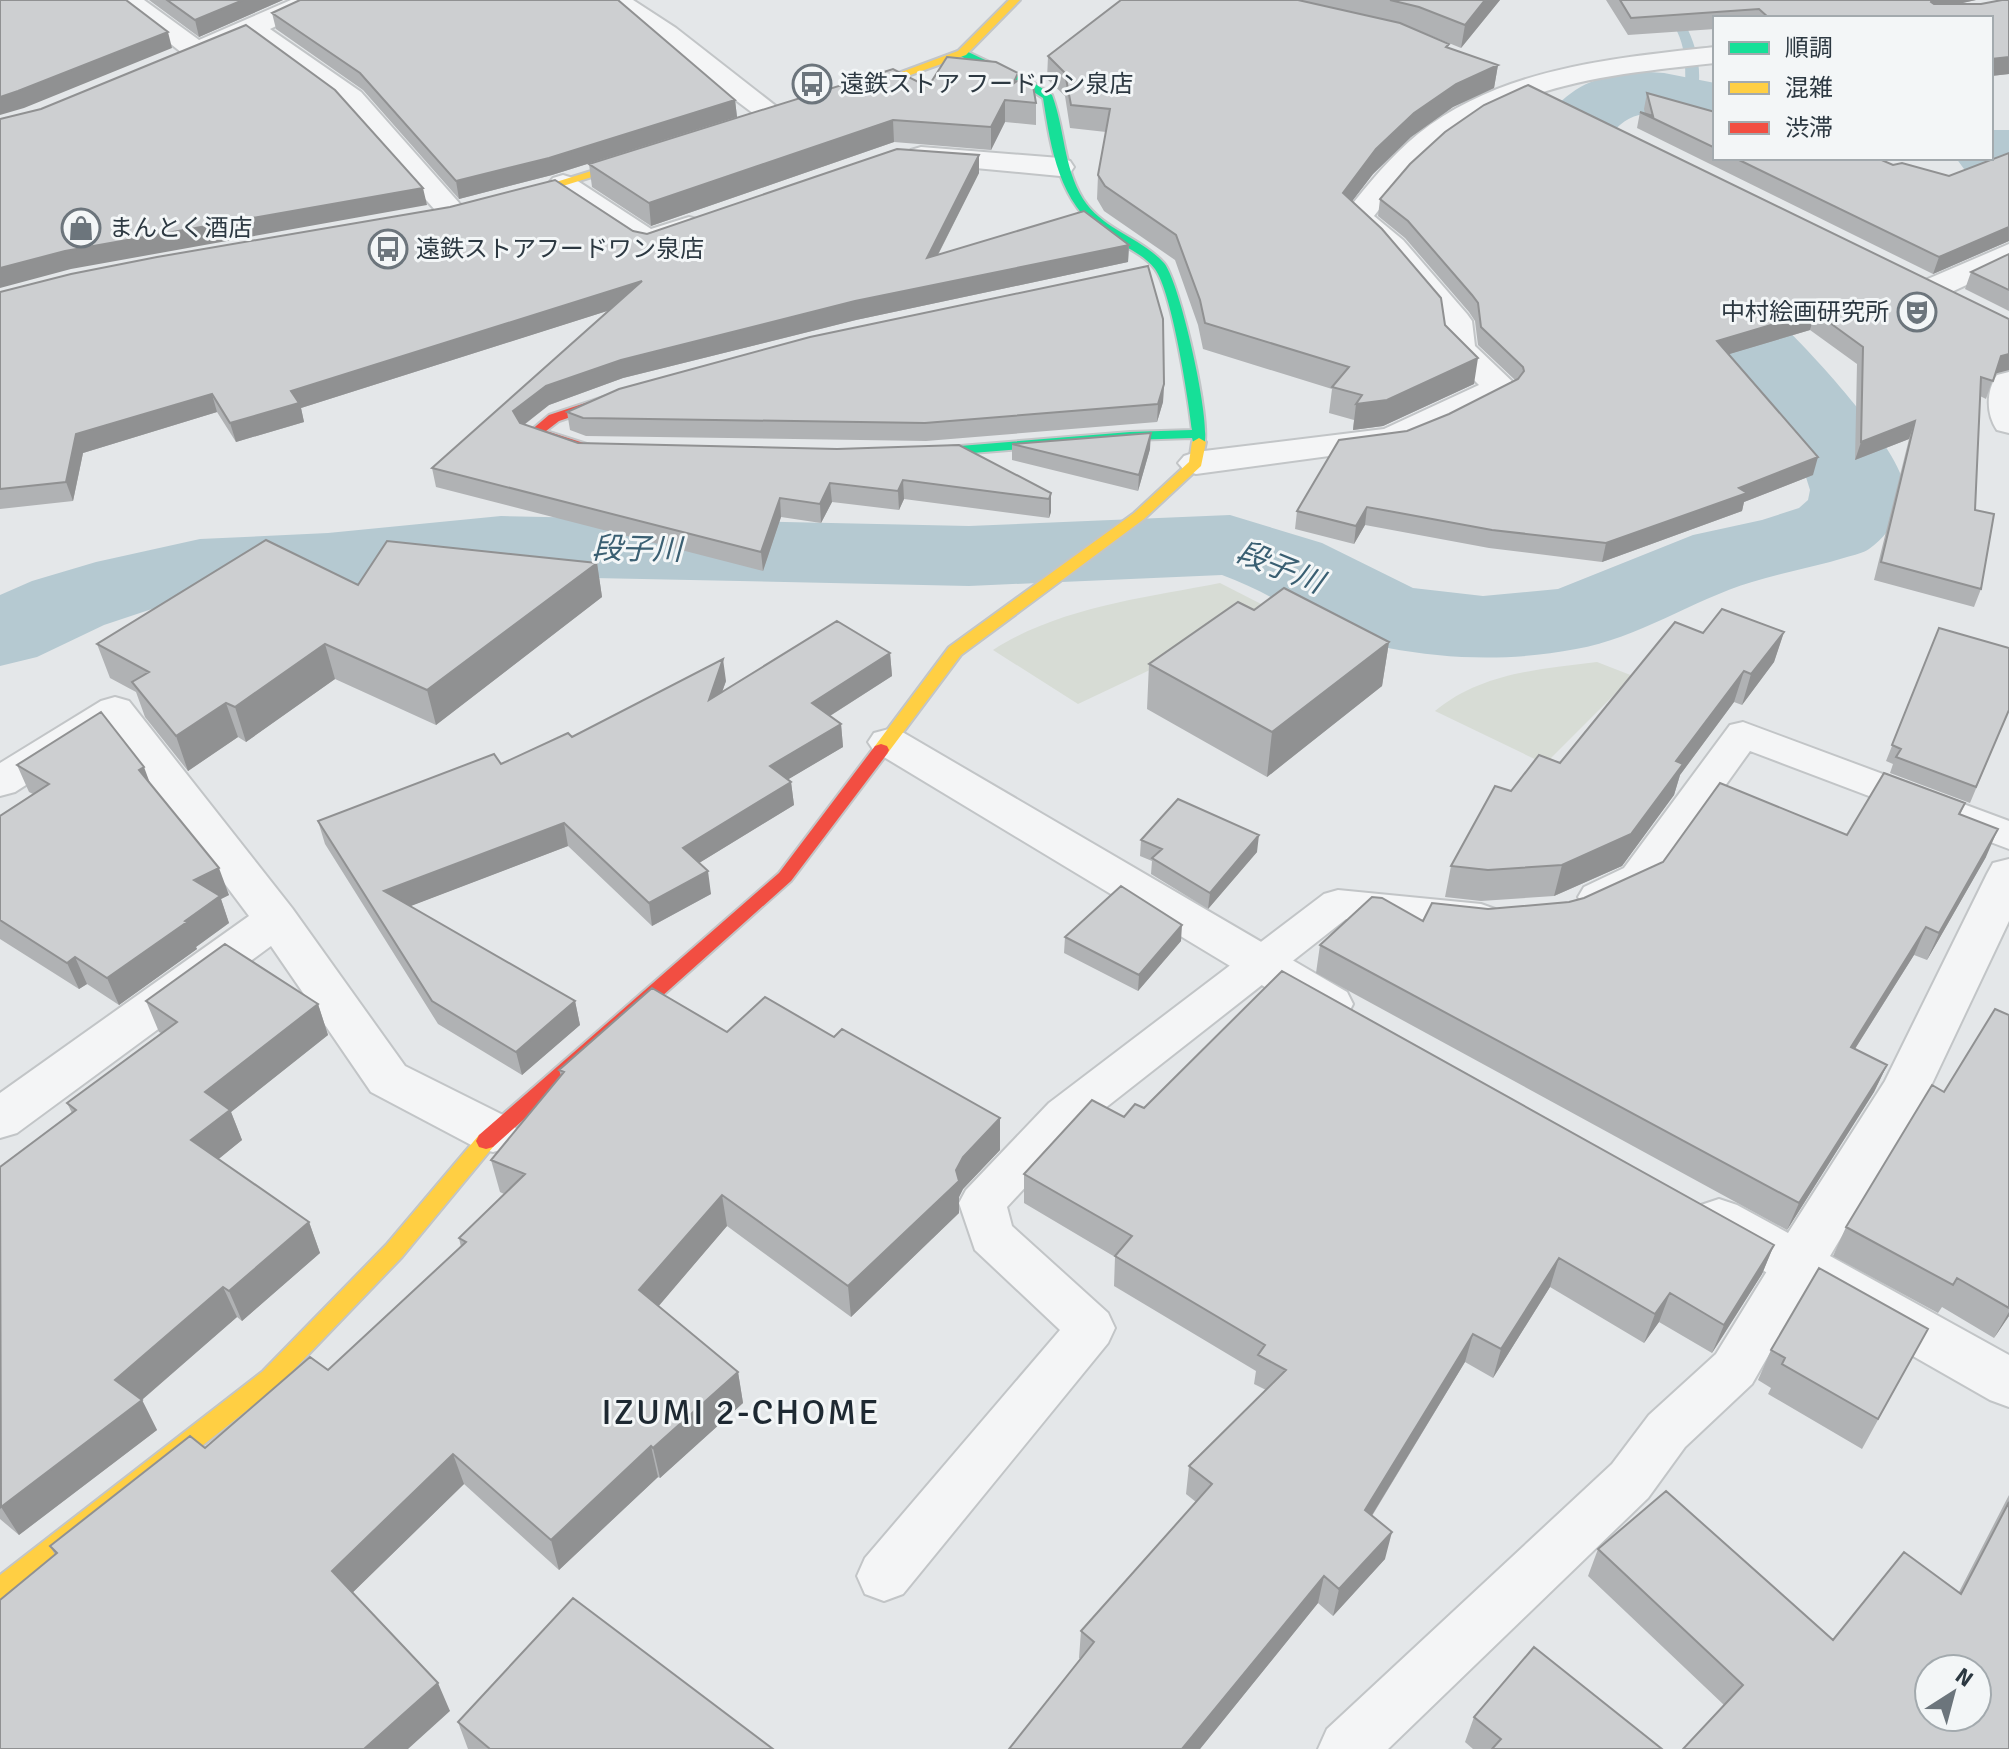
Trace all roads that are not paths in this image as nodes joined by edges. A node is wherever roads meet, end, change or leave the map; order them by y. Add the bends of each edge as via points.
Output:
1 (128, 0) edge
2 (311, 0) edge
3 (616, 0) edge
4 (1015, 0) edge
5 (252, 28) junction
6 (196, 50) junction
7 (962, 53) junction
8 (1713, 55) edge
9 (167, 62) edge
10 (1488, 71) edge
11 (836, 97) edge
12 (1544, 98) junction
13 (784, 114) joint
14 (747, 126) edge
15 (673, 148) edge
16 (895, 154) edge
17 (1060, 167) junction
18 (563, 184) junction
19 (466, 210) junction
20 (721, 215) edge
21 (425, 219) edge
22 (2009, 253) edge
23 (1161, 268) junction
24 (1132, 274) edge
25 (1906, 274) edge
26 (1934, 288) junction
27 (1971, 307) edge
28 (2009, 382) edge
29 (645, 387) edge
30 (2009, 423) edge
31 (1198, 449) junction
32 (610, 450) edge
33 (898, 454) edge
34 (889, 742) junction
35 (0, 782) edge
36 (2009, 836) edge
37 (2009, 874) edge
38 (1561, 913) edge
39 (1521, 916) edge
40 (276, 919) junction
41 (1258, 965) junction
42 (1369, 1026) edge
43 (0, 1119) edge
44 (493, 1133) junction
45 (1687, 1202) edge
46 (1797, 1264) junction
47 (2009, 1383) edge
48 (884, 1576) dead end
49 (0, 1590) edge
50 (1347, 1749) edge

1 - 6 street
2 - 5 street
3 - 13 street
4 - 7 street
5 - 6 street
5 - 19 street via 351,98
6 - 9 street
7 - 11 street
7 - 17 street via 1048,97
8 - 12 street via 1600,70
10 - 12 street
12 - 31 street via 1482,106 1439,131 1394,171 1358,217 1392,246 1456,321 1459,349 1501,387 1391,439
13 - 14 street
15 - 18 street
16 - 17 street
17 - 23 street via 1091,219
18 - 19 street
18 - 20 street via 648,240
19 - 21 street
22 - 26 street
23 - 24 street
23 - 31 street via 1179,326
25 - 26 street
26 - 27 street
28 - 30 street
29 - 32 street via 554,418 536,432 581,449
31 - 33 street
31 - 34 street via 1139,516 955,651
34 - 41 street
34 - 44 street via 785,877
35 - 40 street via 115,710
36 - 38 lane via 1743,734 1638,878
37 - 46 street via 1905,1090
39 - 41 lane via 1481,919 1338,904
40 - 43 street
40 - 44 street via 388,1079
41 - 42 street
41 - 48 lane via 1065,1115 982,1203 992,1236 1091,1328
44 - 49 street via 394,1251 271,1378
45 - 46 street
46 - 47 street
46 - 50 lane via 1734,1369 1667,1431 1630,1481

